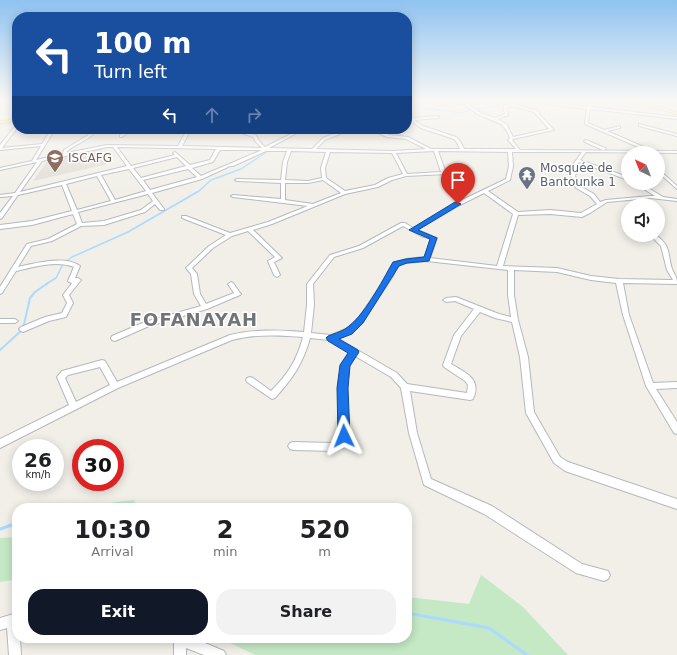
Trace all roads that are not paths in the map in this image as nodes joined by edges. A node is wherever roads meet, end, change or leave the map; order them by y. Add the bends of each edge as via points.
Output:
1 (12, 132) edge
2 (436, 132) edge
3 (508, 132) edge
4 (544, 132) edge
5 (604, 132) edge
6 (664, 132) edge
7 (50, 134) edge
8 (91, 134) edge
9 (124, 134) edge
10 (186, 134) edge
11 (249, 134) edge
12 (291, 134) edge
13 (337, 134) edge
14 (383, 134) edge
15 (677, 135) edge
16 (121, 136) dead end
17 (512, 138) junction
18 (586, 141) dead end
19 (43, 145) junction
20 (114, 146) junction
21 (636, 146) edge
22 (0, 148) edge
23 (170, 148) junction
24 (179, 148) junction
25 (218, 149) junction
26 (265, 149) junction
27 (289, 150) junction
28 (313, 150) junction
29 (329, 150) junction
30 (433, 150) junction
31 (462, 150) junction
32 (585, 150) junction
33 (606, 150) junction
34 (510, 151) junction
35 (519, 151) junction
36 (621, 151) edge
37 (393, 152) junction
38 (665, 152) edge
39 (677, 152) edge
40 (64, 155) junction
41 (177, 156) junction
42 (579, 160) junction
43 (40, 161) junction
44 (33, 162) junction
45 (188, 167) junction
46 (130, 168) junction
47 (0, 169) edge
48 (99, 175) junction
49 (406, 175) junction
50 (621, 176) edge
51 (665, 177) edge
52 (200, 178) junction
53 (324, 179) junction
54 (139, 180) junction
55 (237, 180) dead end
56 (282, 182) junction
57 (64, 183) junction
58 (677, 188) edge
59 (484, 190) junction
60 (649, 190) edge
61 (149, 192) junction
62 (344, 193) junction
63 (17, 194) junction
64 (0, 196) edge
65 (233, 196) dead end
66 (661, 198) edge
67 (665, 198) edge
68 (621, 199) edge
69 (677, 200) edge
70 (156, 201) junction
71 (283, 201) junction
72 (114, 202) junction
73 (599, 203) junction
74 (311, 205) junction
75 (162, 209) dead end
76 (75, 212) junction
77 (516, 214) junction
78 (0, 217) edge
79 (184, 217) dead end
80 (80, 225) junction
81 (0, 227) edge
82 (249, 229) junction
83 (413, 230) junction
84 (230, 234) junction
85 (662, 242) edge
86 (427, 259) junction
87 (499, 268) junction
88 (511, 268) junction
89 (14, 270) junction
90 (277, 275) dead end
91 (619, 281) junction
92 (677, 282) edge
93 (231, 284) dead end
94 (0, 292) edge
95 (446, 300) dead end
96 (205, 307) junction
97 (479, 308) junction
98 (515, 320) junction
99 (0, 321) edge
100 (15, 321) dead end
101 (23, 329) dead end
102 (306, 335) junction
103 (115, 338) dead end
104 (331, 338) junction
105 (354, 352) junction
106 (250, 380) dead end
107 (677, 385) edge
108 (115, 386) junction
109 (650, 386) junction
110 (405, 387) junction
111 (74, 406) junction
112 (677, 430) edge
113 (0, 444) edge
114 (293, 446) dead end
115 (677, 504) edge
116 (604, 575) dead end
117 (12, 621) edge
118 (0, 624) edge
119 (15, 643) edge
120 (179, 643) edge
121 (189, 643) edge
122 (15, 655) edge
123 (180, 655) edge
124 (220, 655) edge

1 - 22 street
2 - 31 street via 455,138
3 - 17 street
4 - 17 street
5 - 21 street
6 - 15 street
7 - 19 street
8 - 40 street via 82,142 67,149
9 - 16 street
10 - 24 street
11 - 26 street via 255,136
12 - 26 street
13 - 28 street via 324,139
14 - 30 street via 407,138
17 - 35 street via 510,140
18 - 33 street
19 - 22 street
19 - 44 street
20 - 23 street
20 - 40 street
20 - 46 street
23 - 24 street
23 - 41 street
24 - 25 street
25 - 26 street
25 - 45 street via 212,161
26 - 27 street
26 - 52 street
27 - 28 street
27 - 56 street
28 - 29 street
29 - 37 street
29 - 53 street via 323,163
30 - 31 street
30 - 37 street
30 - 49 street via 444,173
31 - 34 street
32 - 33 street
32 - 35 street
32 - 42 street
33 - 36 street
34 - 35 street
34 - 59 street via 511,166 508,180
37 - 49 street
38 - 39 street
40 - 43 street
41 - 45 street
41 - 46 street
42 - 50 street
42 - 73 street via 574,166 576,168 573,176 578,187 592,195
43 - 44 street
43 - 63 street
44 - 47 street
45 - 52 street
45 - 54 street
46 - 48 street
46 - 54 street
48 - 57 street
48 - 72 street
49 - 62 street via 376,186
51 - 58 street
52 - 61 street
53 - 56 street
53 - 62 street
54 - 61 street
55 - 56 street
56 - 71 street
57 - 63 street
57 - 76 street
59 - 77 street
59 - 83 street
60 - 66 street
61 - 70 street
61 - 72 street
62 - 74 street
63 - 64 street
63 - 78 street
65 - 71 street
67 - 69 street
68 - 73 street
70 - 75 street
70 - 80 street via 143,211 104,223
71 - 74 street
72 - 76 street
73 - 77 street via 582,215 550,212
74 - 82 street via 292,215
76 - 80 street
76 - 81 street via 32,223
77 - 87 street
79 - 84 street
80 - 89 street via 50,240 28,245
82 - 84 street
82 - 90 street via 278,258 271,261
83 - 86 street via 434,238
83 - 102 street via 403,224 361,246 332,256 310,284 312,307
84 - 96 street via 211,247 189,268 194,274 197,294
85 - 92 street via 667,251 669,269
86 - 87 street
86 - 104 street via 396,264 360,321 348,331
87 - 88 street
88 - 91 street via 557,270
88 - 98 street via 511,295
89 - 94 street
89 - 101 street via 70,262 77,266 71,280 78,280 66,295 70,304 64,315
91 - 92 street
91 - 109 street via 626,315
93 - 96 street via 238,294
95 - 97 street via 456,299
96 - 103 street via 147,324
97 - 98 street
97 - 110 street via 458,336 447,365 468,379 472,385 470,397
98 - 115 street via 524,357 530,413 557,460 565,466
99 - 100 street
102 - 104 street
102 - 106 street via 303,351 295,368 272,396
102 - 108 street via 268,332 242,334
104 - 105 street
105 - 110 street via 394,376
105 - 114 street via 345,365 342,388 344,436 341,444 333,447
107 - 109 street
108 - 111 street
108 - 111 street via 102,362 65,373 61,377
109 - 112 street
110 - 116 street via 413,434 427,482 488,510 580,569
111 - 113 street
117 - 118 street
119 - 122 street
120 - 123 street
121 - 124 street

